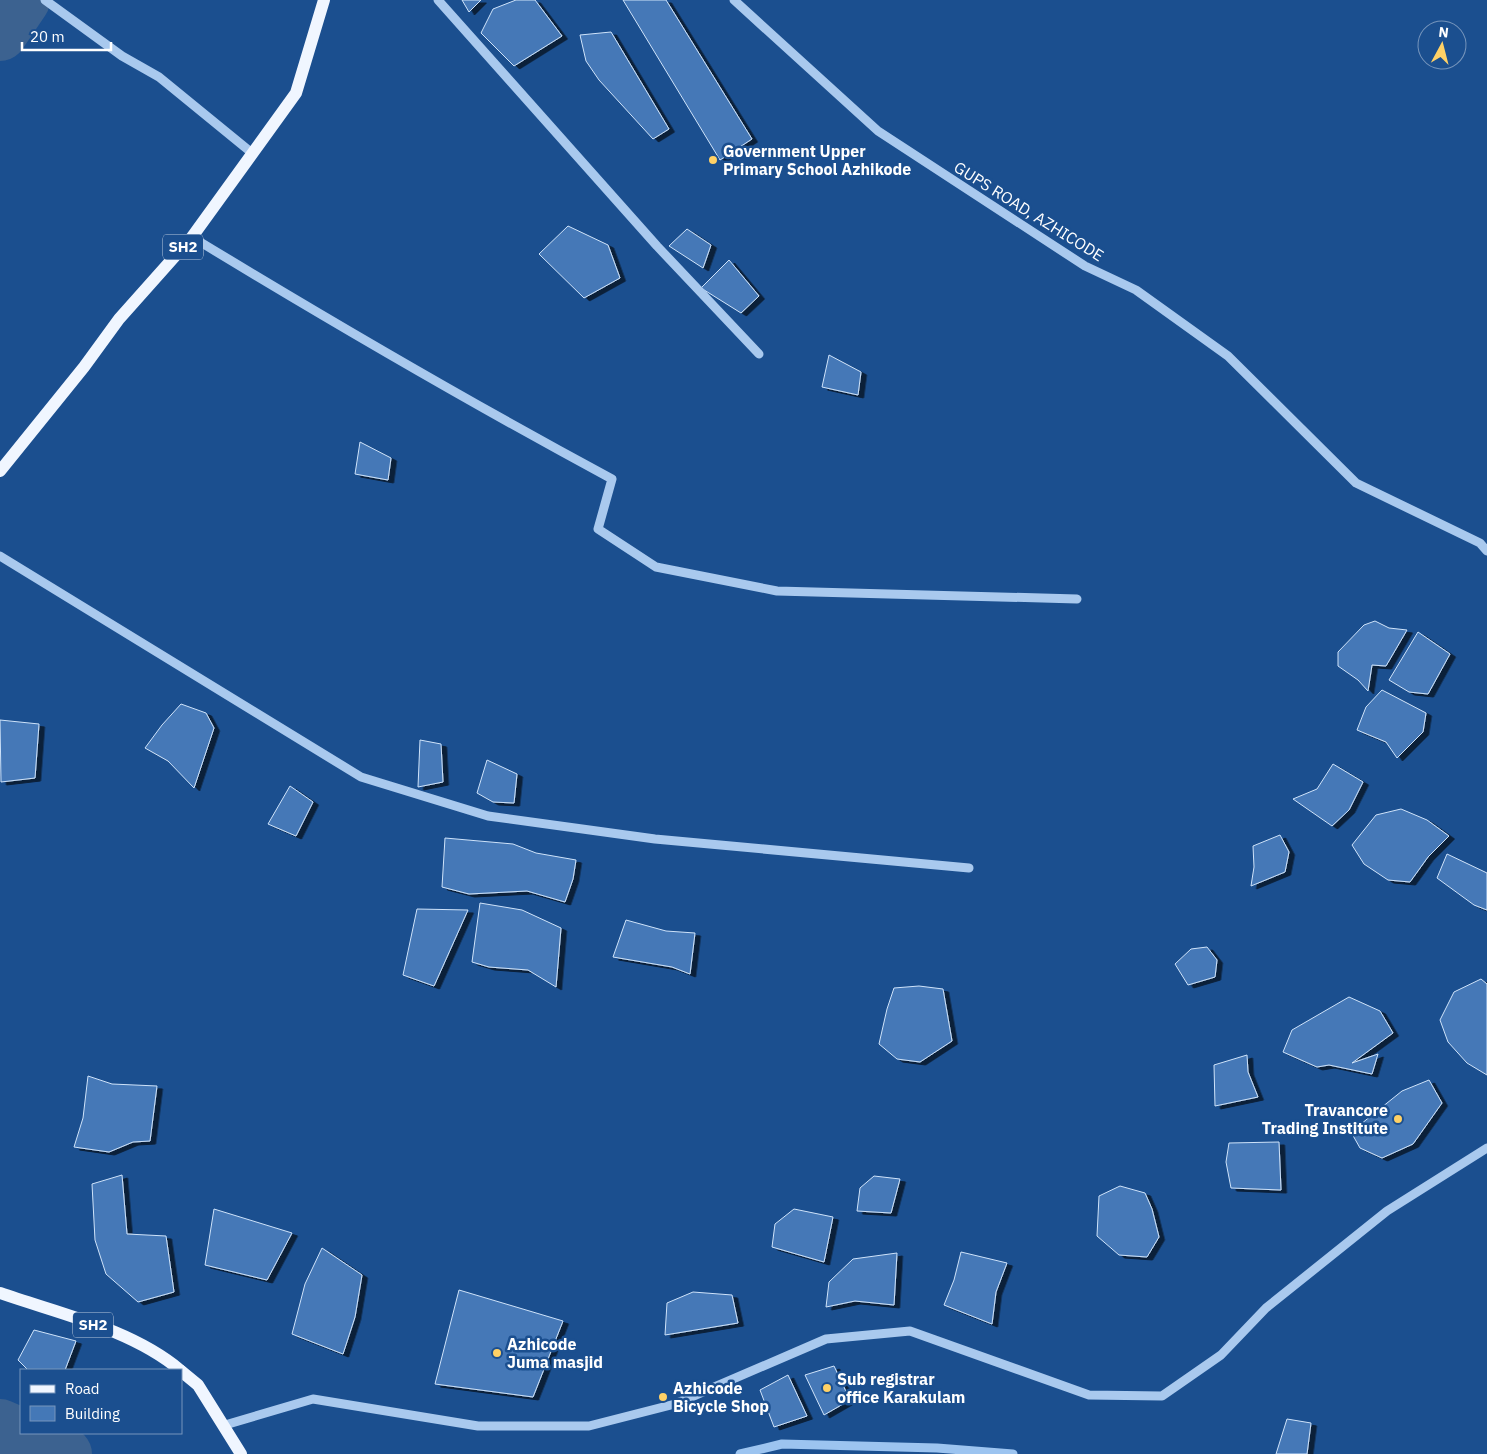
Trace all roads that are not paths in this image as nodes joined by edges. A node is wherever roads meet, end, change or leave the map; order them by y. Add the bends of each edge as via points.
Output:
1 (45, 0) edge
2 (324, 0) edge
3 (438, 0) edge
4 (734, 0) edge
5 (252, 153) junction
6 (192, 237) junction
7 (759, 354) dead end
8 (0, 471) edge
9 (1487, 551) edge
10 (0, 556) edge
11 (1077, 599) dead end
12 (969, 868) dead end
13 (1487, 1148) edge
14 (0, 1293) edge
15 (179, 1369) edge
16 (182, 1372) edge
17 (225, 1425) junction
18 (241, 1454) edge

1 - 5 street via 122,56 159,76
2 - 5 main road, SH2 via 296,93
3 - 7 street
4 - 9 street, GUPS ROAD, AZHICODE via 878,131 1085,266 1136,290 1228,356 1356,484 1480,543
5 - 6 main road, SH2
6 - 8 main road, SH2 via 119,319
6 - 11 street via 397,360 612,479 598,529 656,567 777,591
10 - 12 street via 361,777 488,816 655,839
13 - 17 street via 1387,1211 1266,1308 1221,1355 1162,1396 1089,1395 910,1331 826,1339 676,1404 589,1426 478,1426 313,1399
14 - 15 main road, SH2 via 122,1335 163,1356
16 - 17 main road, SH2 via 198,1385
17 - 18 main road, SH2

